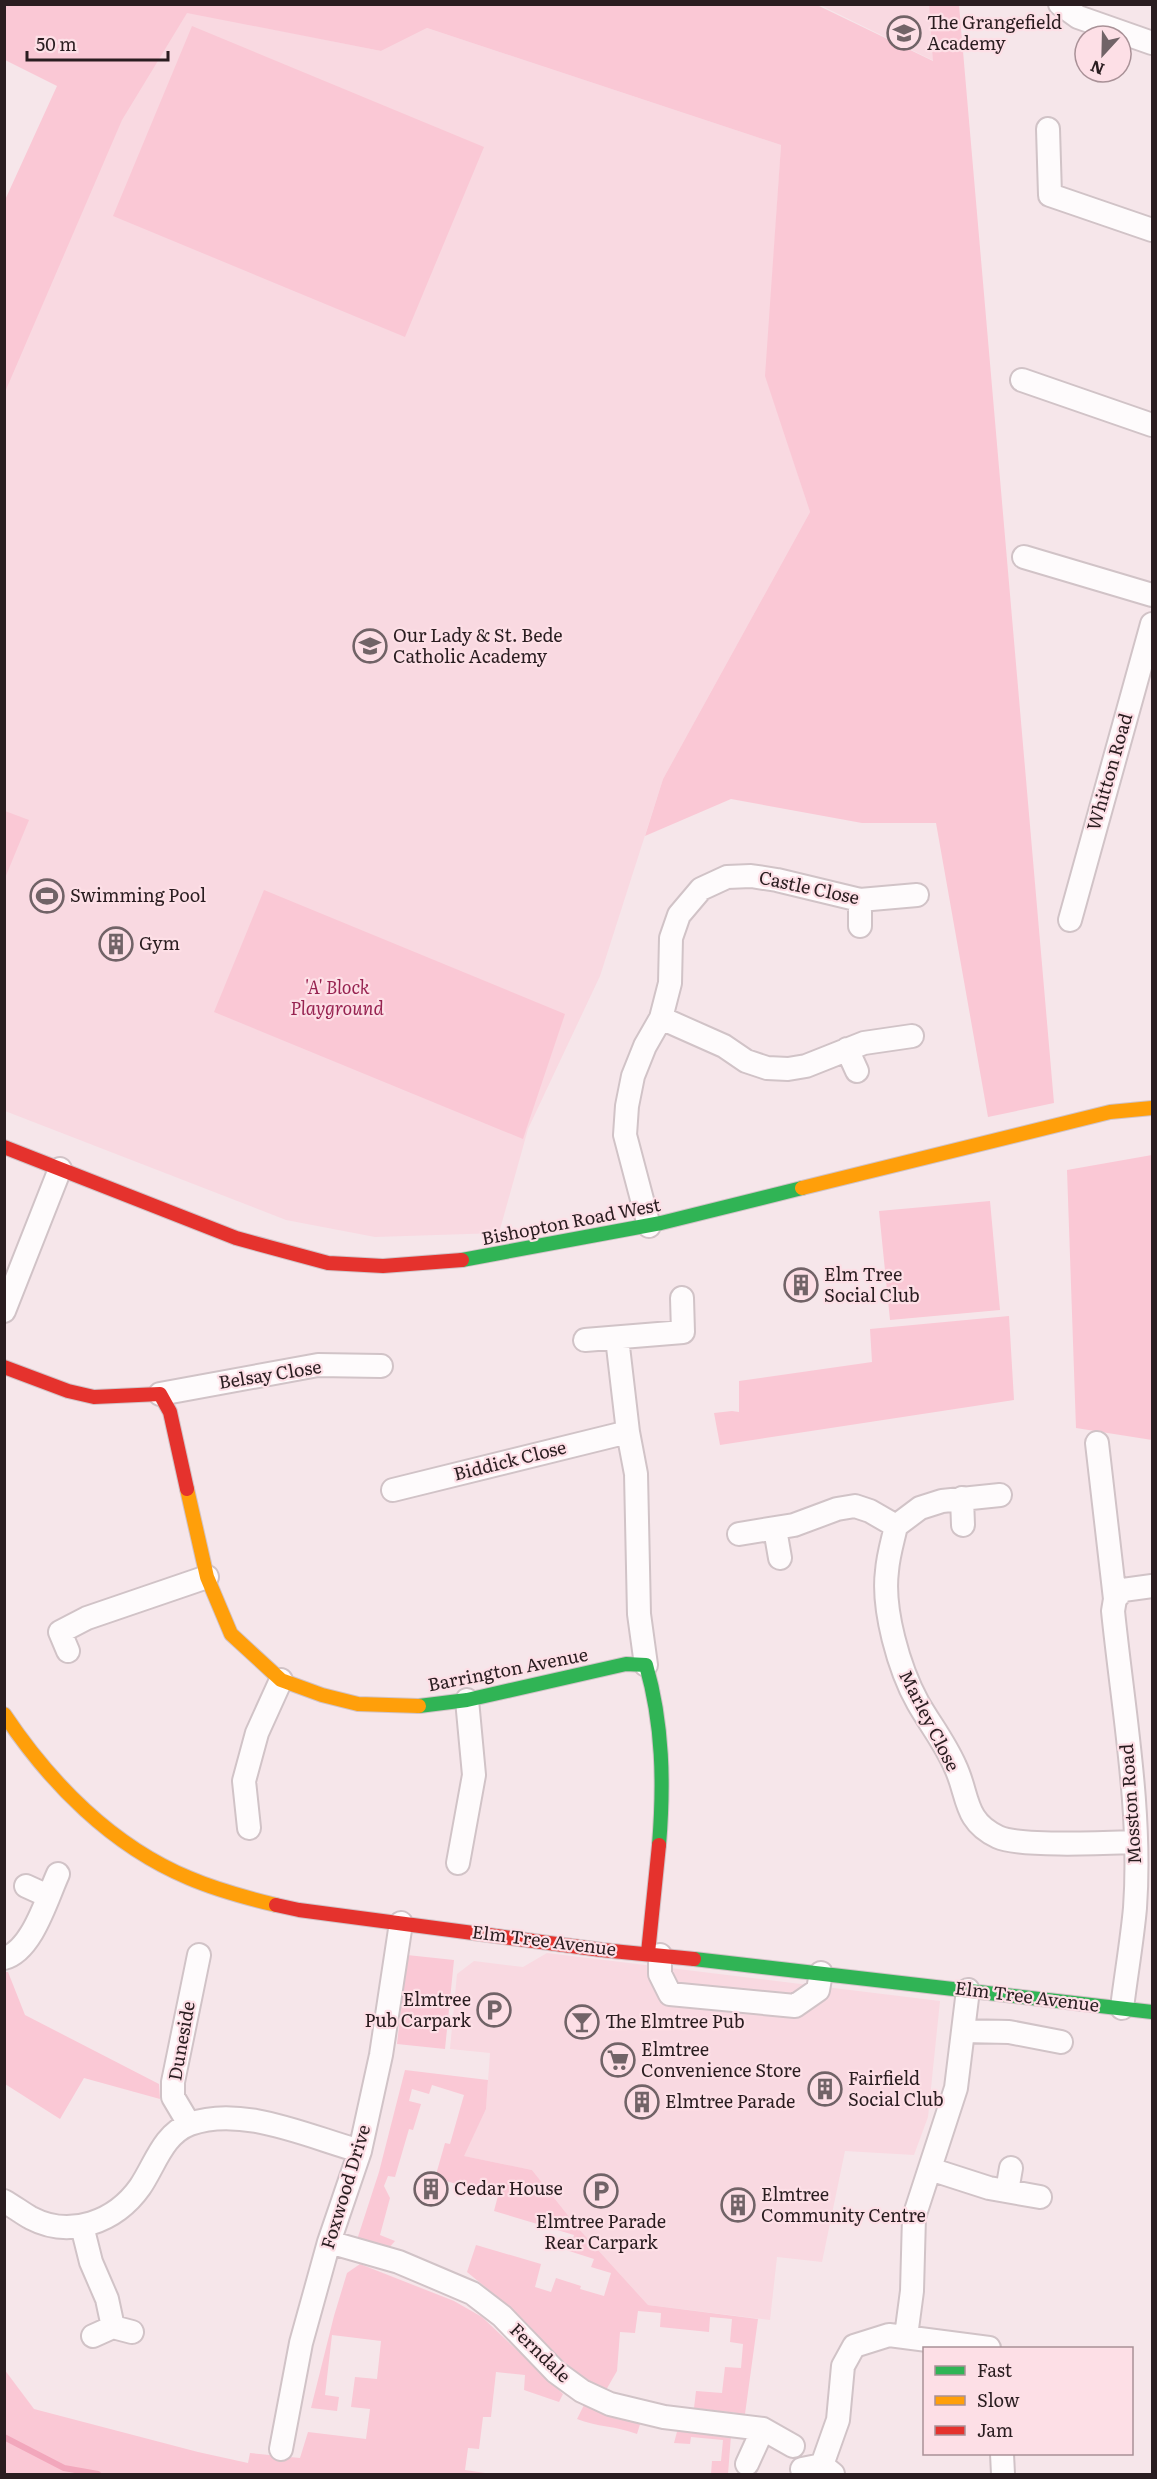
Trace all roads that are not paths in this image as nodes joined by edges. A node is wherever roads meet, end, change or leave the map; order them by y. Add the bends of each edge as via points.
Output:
1 (1060, 4) edge
2 (1152, 43) edge
3 (1048, 129) dead end
4 (1152, 231) edge
5 (1022, 380) dead end
6 (1152, 425) edge
7 (1024, 557) dead end
8 (1152, 595) edge
9 (1152, 624) edge
10 (917, 895) dead end
11 (860, 900) junction
12 (1070, 920) dead end
13 (860, 926) dead end
14 (661, 1018) junction
15 (912, 1036) dead end
16 (847, 1048) junction
17 (857, 1071) dead end
18 (1152, 1108) edge
19 (4, 1147) edge
20 (60, 1169) junction
21 (649, 1226) junction
22 (682, 1299) dead end
23 (4, 1311) edge
24 (616, 1338) junction
25 (585, 1340) dead end
26 (381, 1366) dead end
27 (4, 1367) edge
28 (160, 1394) junction
29 (628, 1432) junction
30 (1097, 1443) dead end
31 (393, 1490) dead end
32 (1000, 1495) dead end
33 (962, 1498) junction
34 (963, 1525) dead end
35 (896, 1526) junction
36 (774, 1530) junction
37 (739, 1534) dead end
38 (780, 1558) dead end
39 (207, 1577) junction
40 (1152, 1586) edge
41 (1119, 1594) junction
42 (68, 1650) dead end
43 (646, 1665) junction
44 (281, 1680) junction
45 (467, 1700) junction
46 (4, 1714) edge
47 (249, 1828) dead end
48 (1135, 1842) junction
49 (459, 1863) dead end
50 (58, 1874) dead end
51 (26, 1886) dead end
52 (48, 1896) junction
53 (400, 1923) junction
54 (654, 1954) junction
55 (199, 1955) dead end
56 (4, 1958) edge
57 (821, 1973) junction
58 (968, 1990) junction
59 (1122, 2008) junction
60 (1152, 2012) edge
61 (963, 2031) junction
62 (1061, 2042) dead end
63 (189, 2124) junction
64 (360, 2151) junction
65 (1011, 2168) dead end
66 (930, 2169) junction
67 (1007, 2191) junction
68 (1040, 2197) dead end
69 (4, 2200) edge
70 (82, 2226) junction
71 (329, 2242) junction
72 (113, 2331) dead end
73 (906, 2336) junction
74 (976, 2347) edge
75 (763, 2428) junction
76 (793, 2446) dead end
77 (281, 2449) dead end
78 (1002, 2455) edge
79 (747, 2464) dead end
80 (819, 2470) edge
81 (1003, 2475) edge

1 - 2 street via 1078,16
3 - 4 street via 1050,195
5 - 6 street
7 - 8 street
9 - 12 street, Whitton Road
10 - 11 street, Castle Close
11 - 13 street
11 - 14 street, Castle Close via 752,876 727,877 701,889 679,915 671,938 670,983
14 - 16 street via 767,1068 806,1066
14 - 21 street, Castle Close via 633,1076 625,1135
15 - 16 street
16 - 17 street
18 - 21 street, Bishopton Road West via 1110,1112
19 - 20 street, Bishopton Road West
20 - 21 street, Bishopton Road West via 206,1228 328,1263 383,1266 467,1260
20 - 23 street
22 - 24 street via 683,1332
24 - 25 street
24 - 29 street
26 - 28 street, Belsay Close via 318,1365
27 - 28 street via 94,1397
28 - 39 street, Barrington Avenue via 170,1412
29 - 31 street, Biddick Close
29 - 43 street via 636,1474 639,1614
30 - 41 street, Mosston Road
32 - 33 street
33 - 34 street
33 - 35 street via 920,1508
35 - 36 street via 855,1506
35 - 48 street, Marley Close via 886,1572 900,1664 917,1702 956,1768 963,1796 979,1826 1000,1838 1035,1842
36 - 37 street
36 - 38 street
39 - 42 street via 87,1618 60,1632
39 - 44 street, Barrington Avenue via 231,1634
40 - 41 street
41 - 48 street, Mosston Road via 1113,1611
43 - 45 street, Barrington Avenue via 626,1664
43 - 54 street via 657,1710 662,1773
44 - 45 street, Barrington Avenue via 358,1704 410,1707
44 - 47 street via 257,1733 244,1781
45 - 49 street via 474,1775
46 - 53 street, Elm Tree Avenue via 17,1735 88,1814 124,1842 174,1872 216,1888 299,1910
48 - 59 street, Mosston Road via 1135,1907
50 - 52 street
51 - 52 street
52 - 56 street via 28,1940
53 - 54 street, Elm Tree Avenue
53 - 64 street, Foxwood Drive via 381,2055
54 - 57 street, Elm Tree Avenue
54 - 57 street via 670,1994 795,2006 818,1990
55 - 63 street, Duneside via 172,2082 173,2097
57 - 58 street, Elm Tree Avenue
58 - 59 street, Elm Tree Avenue
58 - 61 street
59 - 60 street, Elm Tree Avenue
61 - 62 street via 1009,2032
61 - 66 street via 956,2088
63 - 64 street via 235,2117
63 - 70 street via 160,2151 126,2204 112,2216
64 - 71 street, Foxwood Drive
65 - 67 street
66 - 67 street
66 - 73 street via 914,2217
67 - 68 street
69 - 70 street via 33,2219
70 - 72 street via 91,2262 107,2299
71 - 75 street, Ferndale via 399,2262 472,2293 502,2316 556,2372 582,2391 610,2404 664,2417
71 - 77 street, Foxwood Drive via 301,2343
73 - 74 street
73 - 80 street via 890,2335 854,2346 843,2366 838,2420
75 - 76 street, Ferndale
75 - 79 street
78 - 81 street

